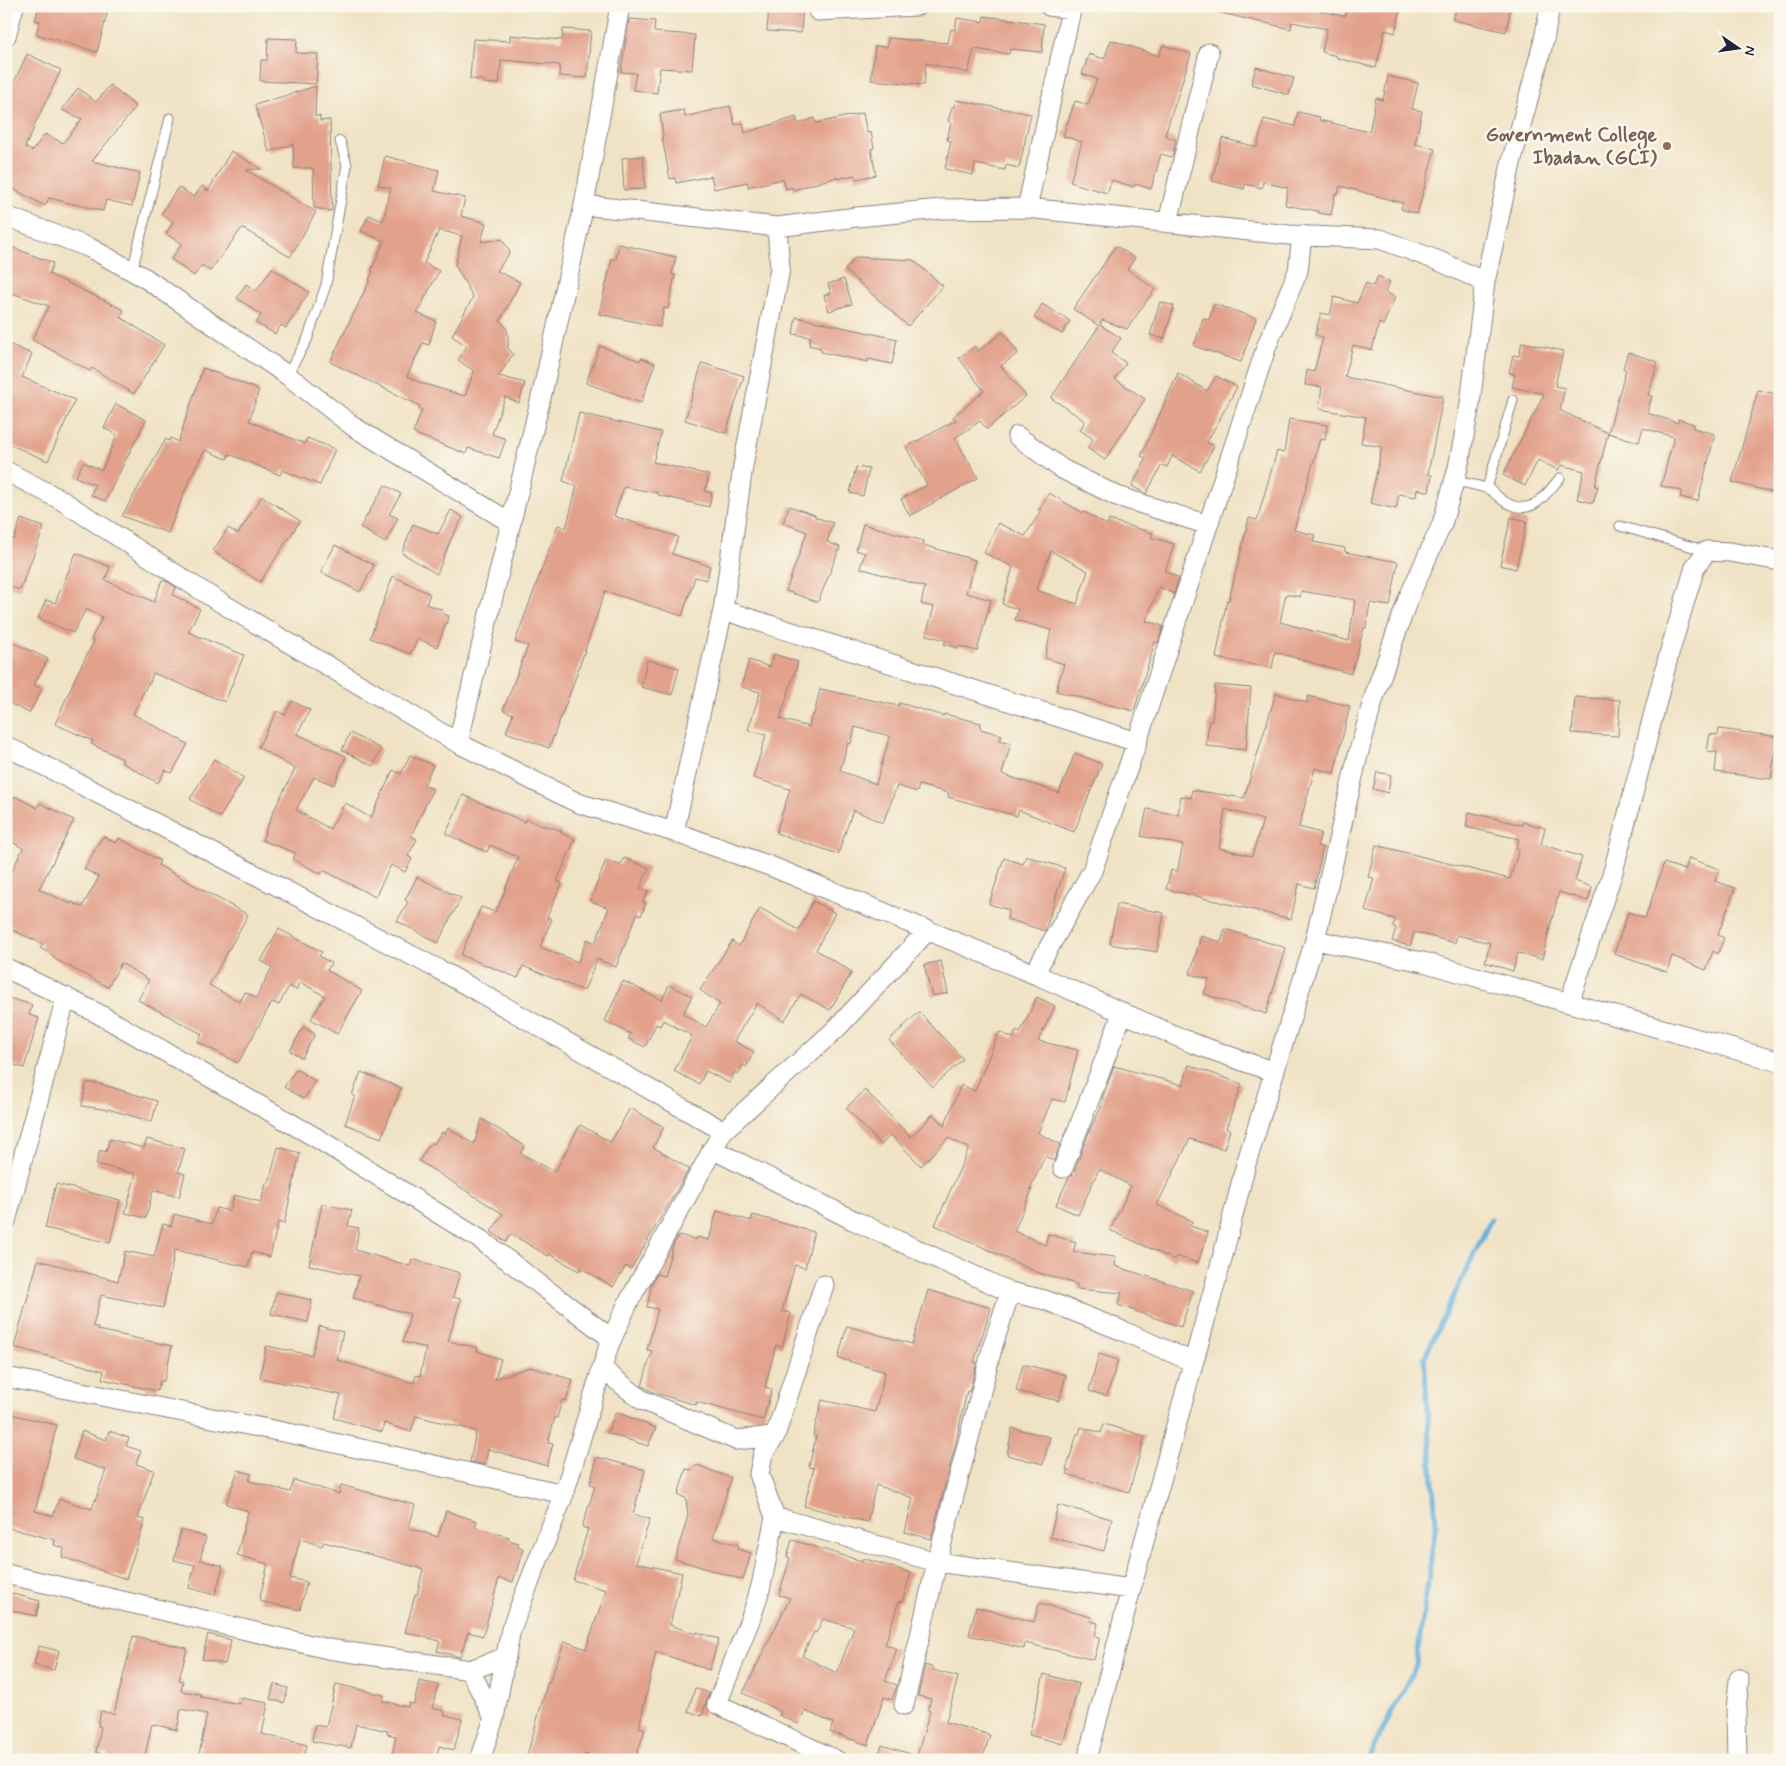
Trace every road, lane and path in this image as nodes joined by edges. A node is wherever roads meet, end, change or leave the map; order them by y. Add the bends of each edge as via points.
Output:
1 (14, 6) edge
2 (620, 6) edge
3 (917, 6) edge
4 (1049, 6) edge
5 (1550, 6) edge
6 (1072, 7) edge
7 (818, 11) dead end
8 (6, 36) edge
9 (1209, 53) dead end
10 (170, 118) dead end
11 (340, 141) dead end
12 (584, 204) junction
13 (1027, 208) junction
14 (6, 216) edge
15 (1168, 222) junction
16 (777, 227) junction
17 (1302, 235) junction
18 (1328, 236) junction
19 (132, 271) junction
20 (1298, 271) junction
21 (1485, 282) junction
22 (287, 376) junction
23 (1513, 400) dead end
24 (1017, 436) dead end
25 (6, 470) edge
26 (1560, 478) dead end
27 (1454, 481) junction
28 (1487, 488) junction
29 (511, 523) junction
30 (1208, 525) junction
31 (1620, 526) dead end
32 (1707, 551) junction
33 (1780, 561) edge
34 (723, 610) junction
35 (1137, 742) junction
36 (458, 744) junction
37 (6, 746) edge
38 (674, 832) junction
39 (928, 930) junction
40 (1315, 940) junction
41 (6, 968) edge
42 (1034, 974) junction
43 (66, 997) junction
44 (1569, 1002) junction
45 (1122, 1012) junction
46 (1780, 1062) edge
47 (1274, 1072) junction
48 (724, 1131) junction
49 (712, 1149) junction
50 (1063, 1168) dead end
51 (6, 1221) edge
52 (824, 1285) dead end
53 (1010, 1292) junction
54 (612, 1338) junction
55 (1193, 1362) junction
56 (602, 1369) junction
57 (6, 1377) edge
58 (775, 1436) junction
59 (564, 1494) junction
60 (775, 1517) junction
61 (938, 1562) junction
62 (6, 1574) edge
63 (1131, 1589) junction
64 (506, 1657) junction
65 (470, 1670) junction
66 (1739, 1679) dead end
67 (904, 1705) dead end
68 (494, 1718) junction
69 (480, 1760) edge
70 (836, 1760) edge
71 (1087, 1760) edge
72 (1737, 1760) edge

1 - 8 street
2 - 12 street
3 - 7 street
4 - 6 street
5 - 21 street
6 - 13 street
9 - 15 street
10 - 19 lane
11 - 22 lane via 347,165 326,285 307,340
12 - 16 street
12 - 29 street
13 - 15 street
13 - 16 street via 941,209
14 - 19 street via 90,248
15 - 17 street
16 - 34 street via 780,269 744,466
17 - 18 street
17 - 20 street
18 - 20 street
18 - 21 street via 1380,239
19 - 22 street
20 - 30 street via 1267,345
21 - 27 street via 1470,404
22 - 29 street via 354,427
23 - 28 lane
24 - 30 street via 1062,469 1117,496
25 - 36 street via 61,500 213,598
26 - 28 lane via 1539,502 1523,508 1506,503
27 - 28 lane
27 - 40 street via 1442,524 1408,599 1375,694
29 - 36 street
30 - 35 street
31 - 32 lane
32 - 33 street
32 - 44 street via 1695,567 1612,872
34 - 35 street
34 - 38 street
35 - 42 street via 1092,871
36 - 38 street via 578,803
37 - 48 street via 440,970
38 - 39 street via 770,866
39 - 42 street
39 - 48 street via 838,1027
40 - 44 street via 1423,962
40 - 47 street
41 - 43 street
42 - 45 street
43 - 51 street
43 - 54 street via 315,1137 481,1240
44 - 46 street
45 - 47 street via 1192,1043
45 - 50 street
47 - 55 street
48 - 49 street
49 - 53 street via 844,1216
49 - 54 street
52 - 58 street
53 - 55 street via 1046,1300
53 - 61 street via 993,1345
54 - 56 street
55 - 63 street
56 - 58 street via 642,1400 736,1440
56 - 59 street
57 - 59 street via 303,1436
58 - 60 street via 763,1454 759,1474
59 - 64 street via 511,1629
60 - 61 street
60 - 70 street via 761,1586 718,1704
61 - 63 street
61 - 67 street
62 - 65 street via 328,1649
63 - 71 street
64 - 65 street
64 - 68 street
65 - 68 street
66 - 72 street
68 - 69 street

